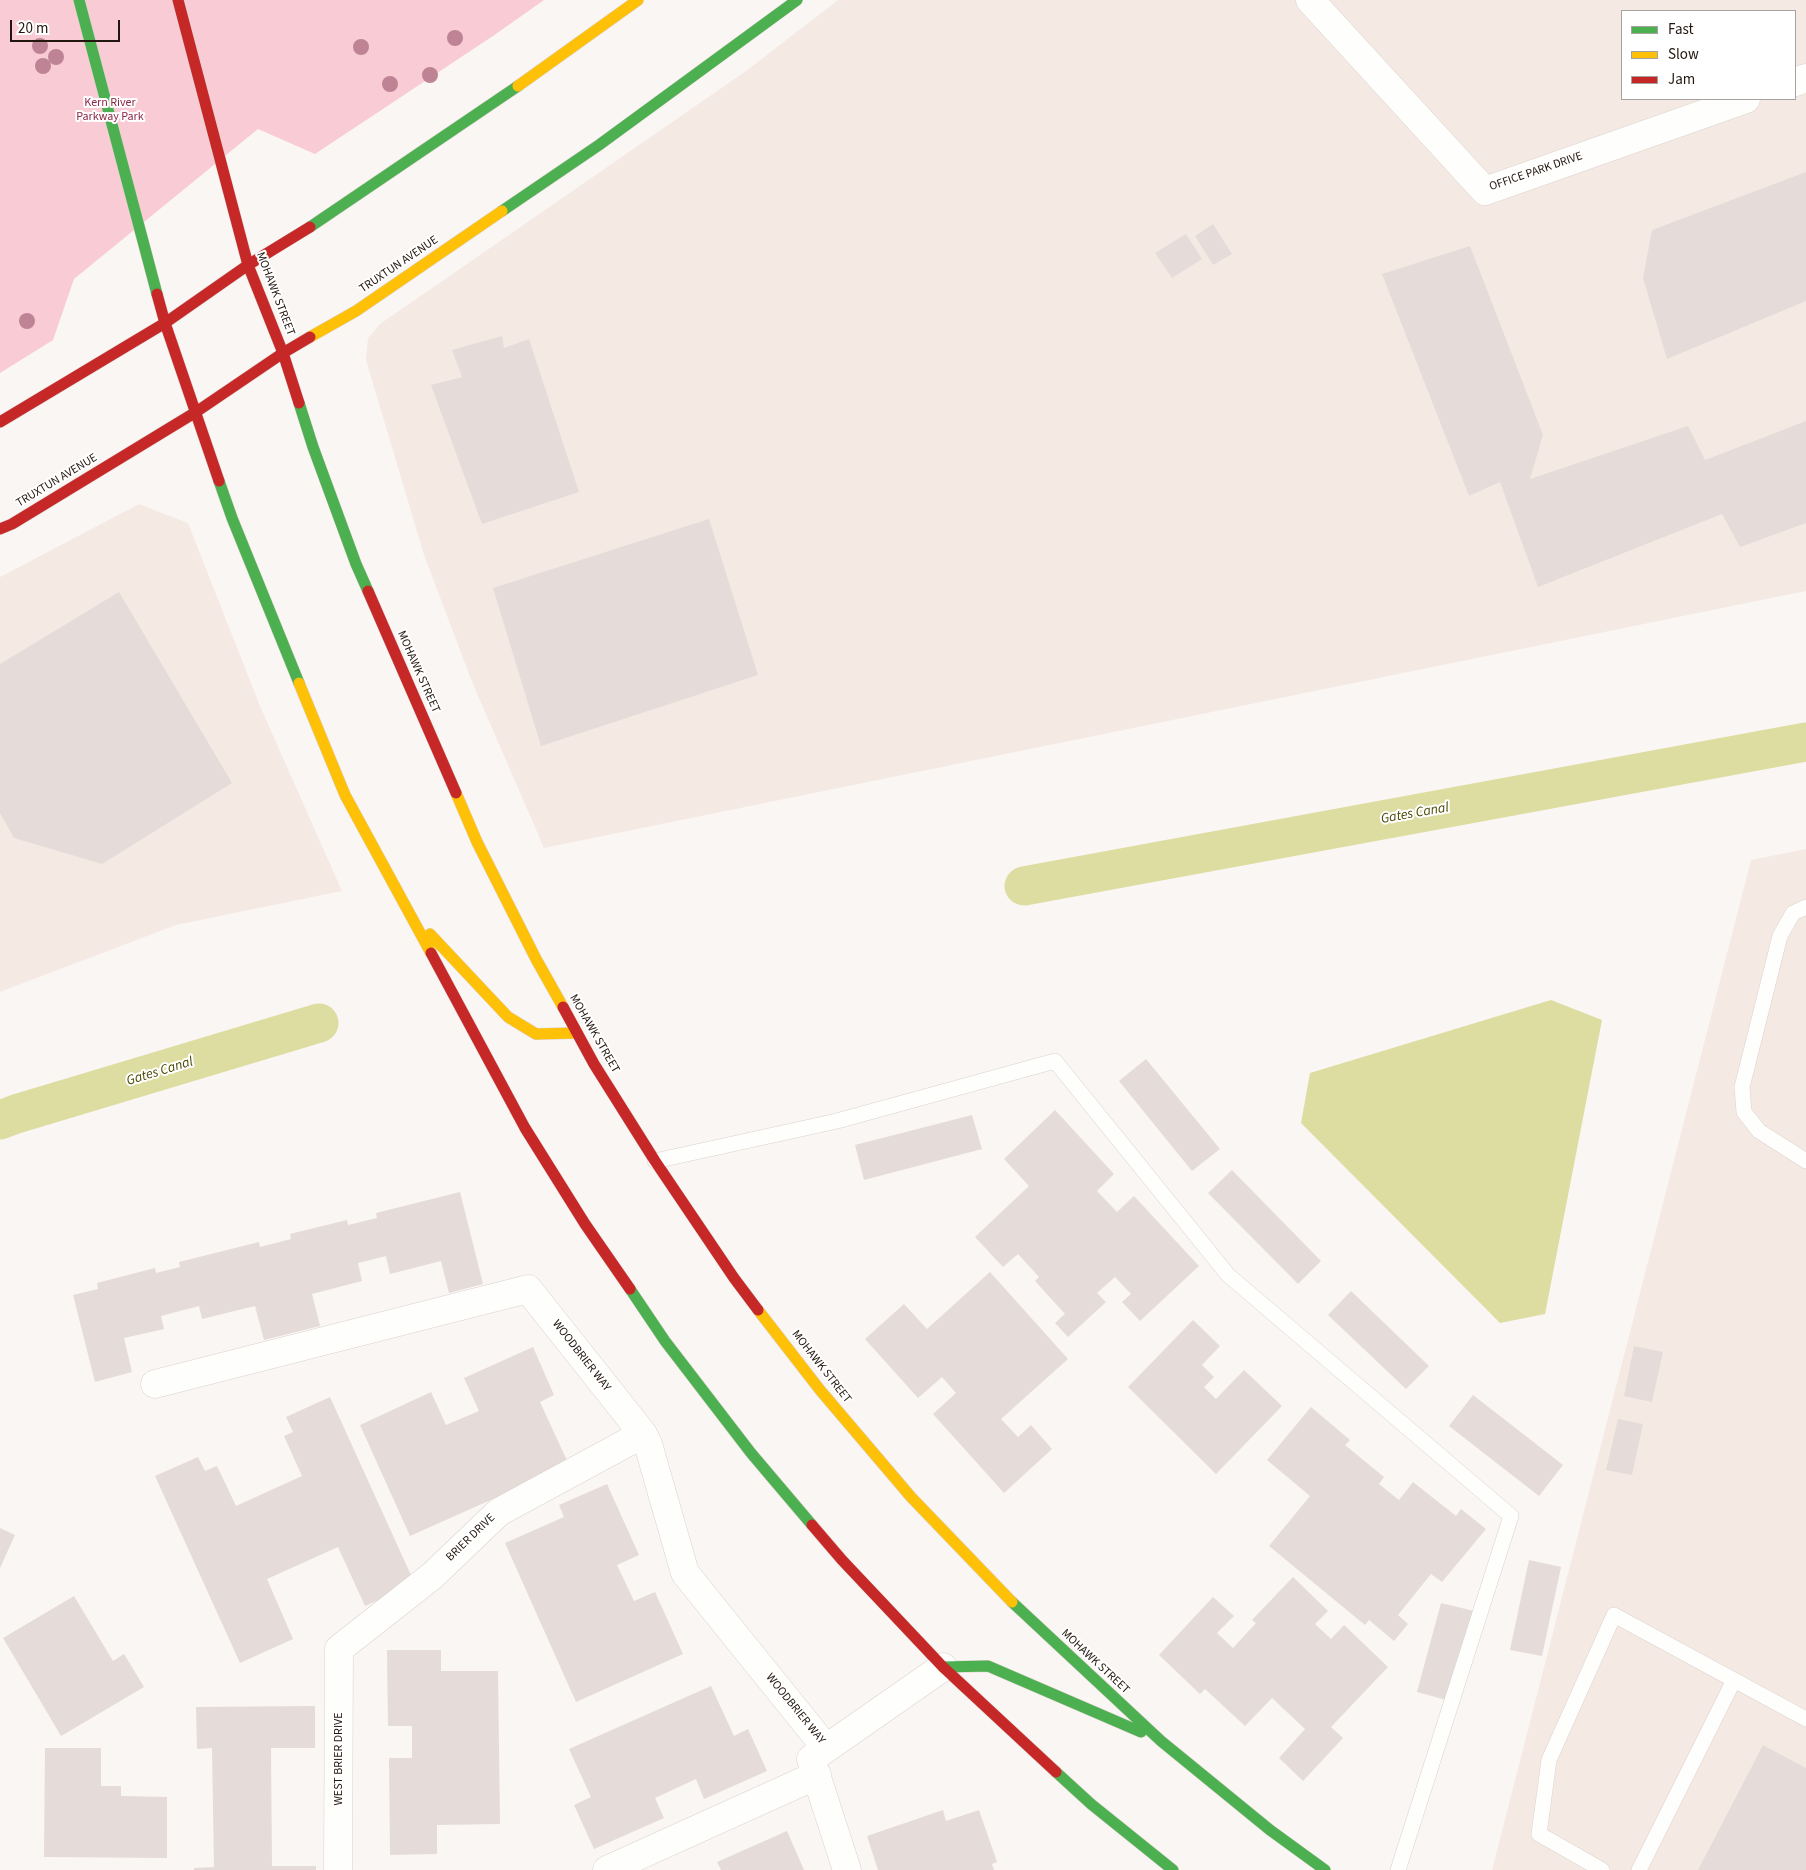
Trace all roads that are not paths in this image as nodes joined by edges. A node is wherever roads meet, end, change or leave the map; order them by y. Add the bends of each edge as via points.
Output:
1 (79, 0) edge
2 (178, 0) edge
3 (638, 0) edge
4 (798, 0) edge
5 (1310, 0) edge
6 (1743, 100) edge
7 (248, 265) junction
8 (165, 323) junction
9 (283, 353) junction
10 (196, 412) junction
11 (0, 422) edge
12 (0, 529) edge
13 (404, 906) junction
14 (1806, 907) edge
15 (577, 1033) junction
16 (655, 1161) junction
17 (1806, 1162) edge
18 (155, 1384) dead end
19 (643, 1434) junction
20 (339, 1648) joint
21 (943, 1667) junction
22 (1734, 1680) junction
23 (1806, 1719) edge
24 (1161, 1741) junction
25 (826, 1748) junction
26 (817, 1775) junction
27 (338, 1870) edge
28 (608, 1870) edge
29 (847, 1870) edge
30 (1172, 1870) edge
31 (1325, 1870) edge
32 (1398, 1870) edge
33 (1602, 1870) edge
34 (1639, 1870) edge

1 - 8 main road
2 - 7 main road, MOHAWK STREET
3 - 7 main road via 544,69 336,211
4 - 9 main road, TRUXTUN AVENUE via 599,145 356,311
5 - 6 street, OFFICE PARK DRIVE via 1484,191
7 - 8 main road
7 - 9 main road, MOHAWK STREET
8 - 10 main road
8 - 11 main road
9 - 10 main road, TRUXTUN AVENUE
9 - 15 main road, MOHAWK STREET via 356,564 477,842
10 - 12 main road, TRUXTUN AVENUE
10 - 13 main road via 232,518 345,796
13 - 15 main road via 508,1017 536,1034
13 - 21 main road via 525,1128 665,1341 751,1453 830,1546
14 - 17 lane via 1793,912 1780,936 1742,1087 1744,1112 1759,1131
15 - 16 main road, MOHAWK STREET
16 - 24 main road, MOHAWK STREET via 734,1278 820,1390 911,1497 1018,1609
16 - 32 lane via 838,1121 1055,1061 1228,1275 1511,1516
18 - 19 street, WOODBRIER WAY via 528,1289
19 - 20 street, BRIER DRIVE via 499,1512 432,1576
19 - 25 street, WOODBRIER WAY via 685,1572
20 - 27 street, WEST BRIER DRIVE
21 - 24 main road via 988,1666
21 - 25 street
21 - 30 main road via 1092,1804
22 - 23 lane
22 - 33 lane via 1614,1615 1549,1760 1539,1834
22 - 34 lane
24 - 31 main road, MOHAWK STREET via 1270,1830
25 - 26 street via 811,1759
26 - 28 street
26 - 29 street

